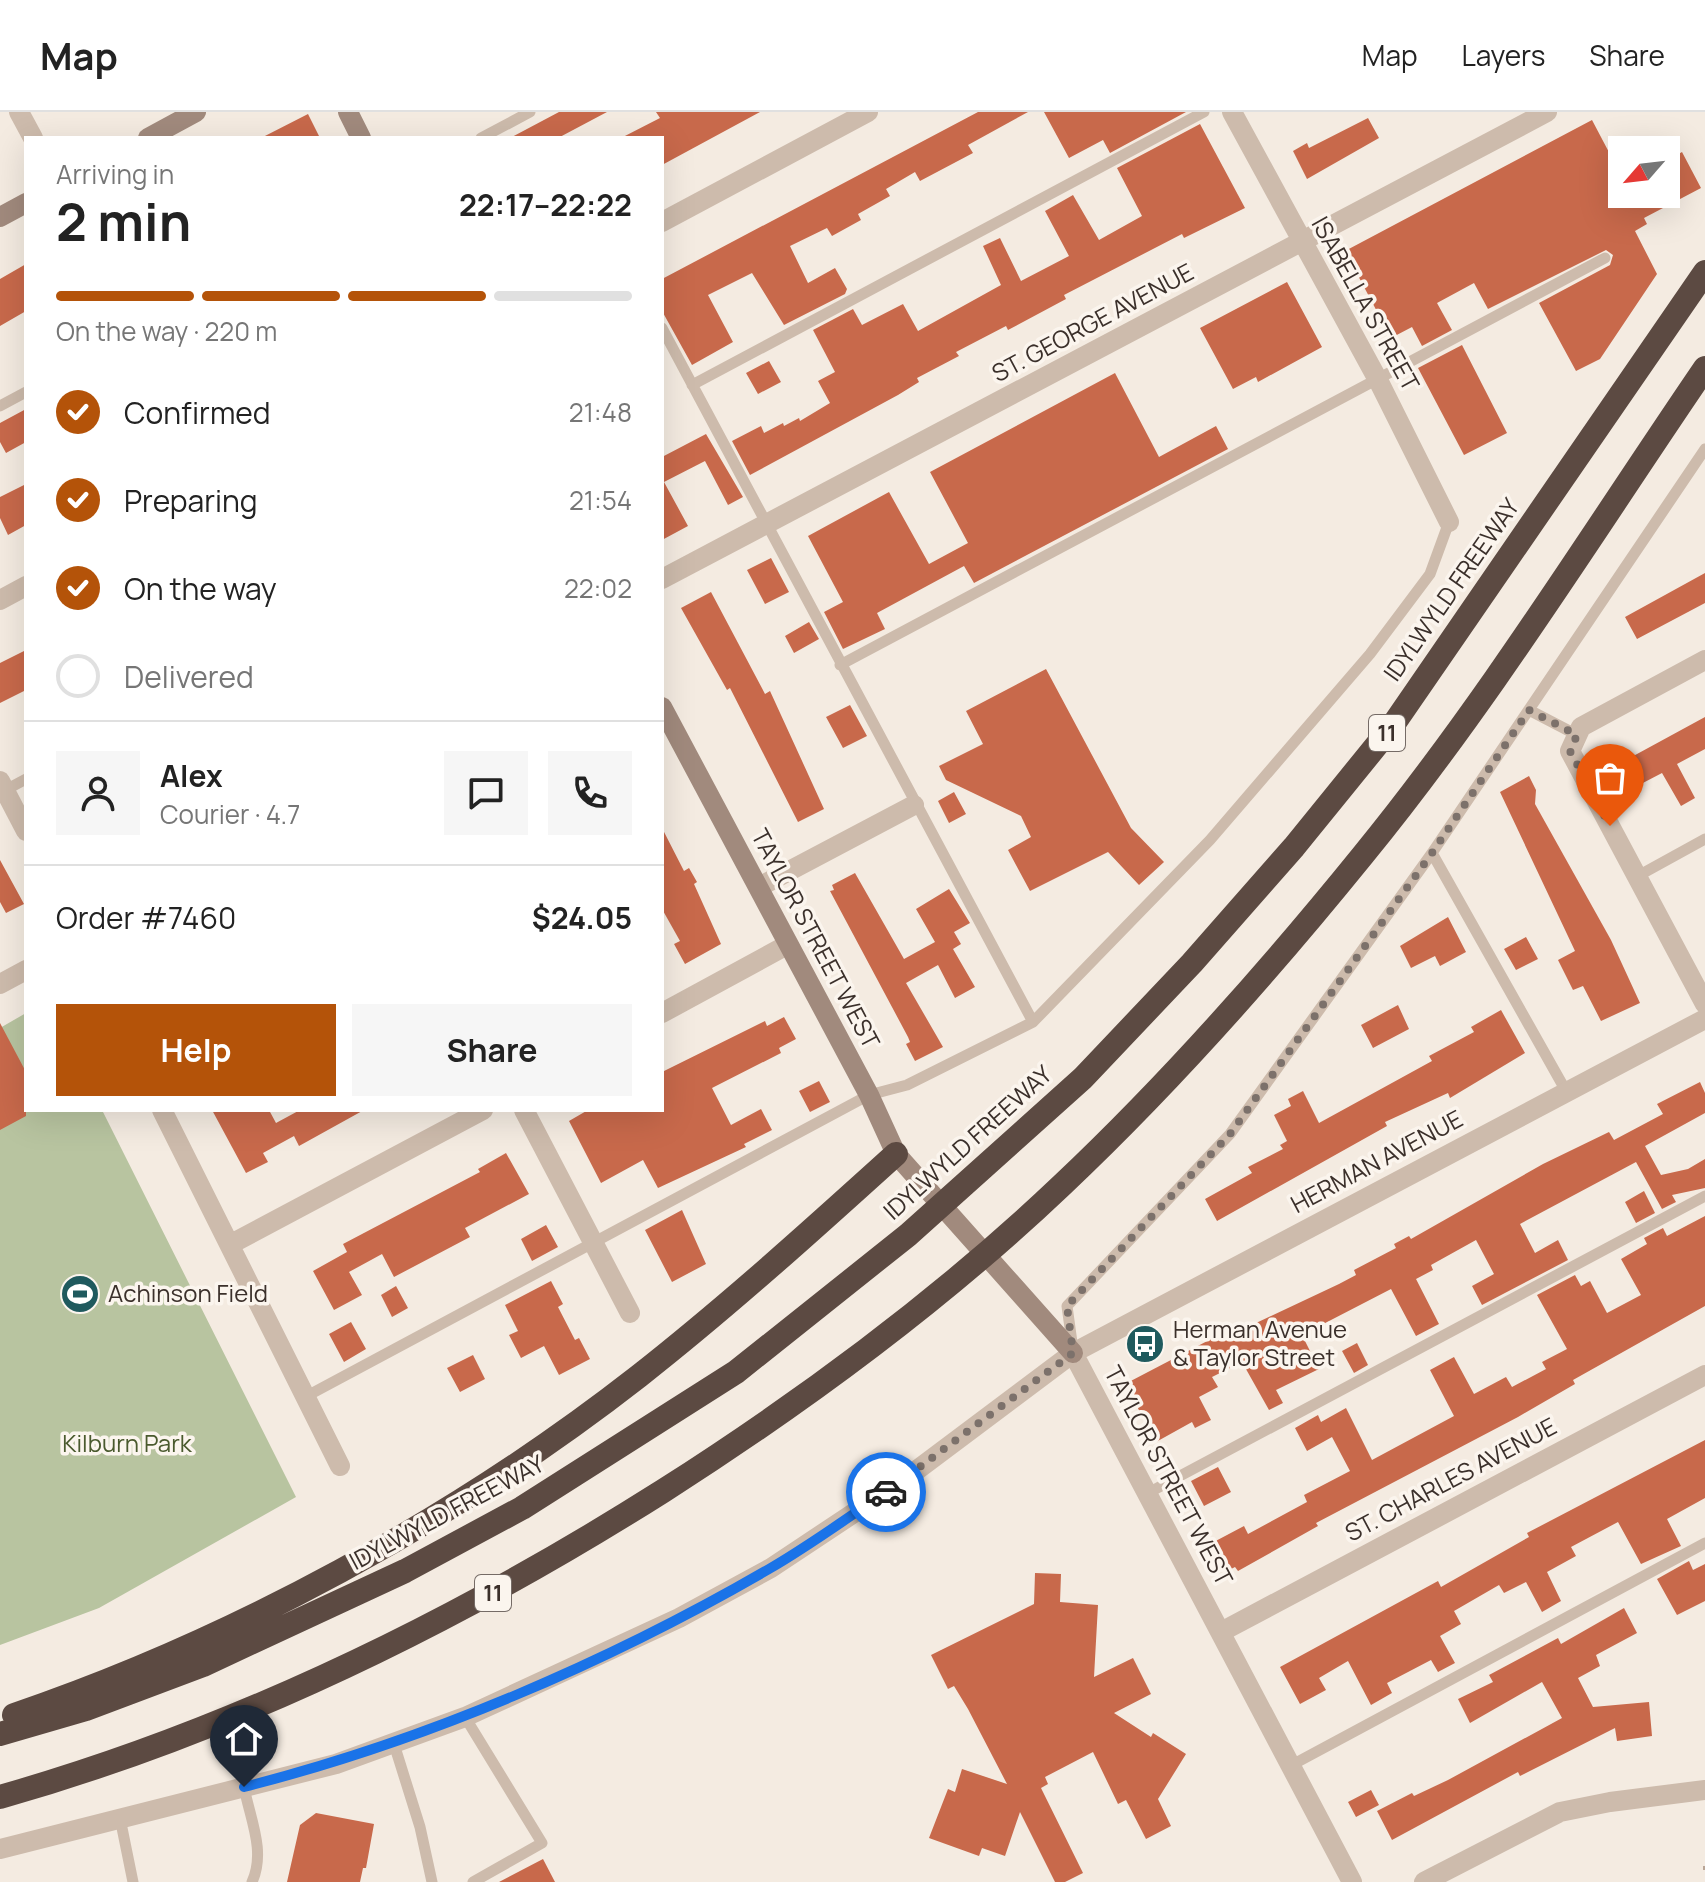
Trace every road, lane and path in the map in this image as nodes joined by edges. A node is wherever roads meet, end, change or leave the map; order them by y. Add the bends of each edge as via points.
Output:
1 (19, 112) edge
2 (196, 112) edge
3 (348, 112) edge
4 (530, 112) edge
5 (868, 112) edge
6 (1204, 112) edge
7 (1232, 112) edge
8 (1547, 112) edge
9 (32, 136) edge
10 (152, 136) edge
11 (360, 136) edge
12 (485, 136) edge
13 (24, 204) edge
14 (0, 217) edge
15 (664, 221) edge
16 (1303, 244) junction
17 (1605, 258) dead end
18 (1705, 272) edge
19 (664, 332) edge
20 (1705, 368) edge
21 (1378, 380) junction
22 (692, 385) junction
23 (24, 393) edge
24 (0, 406) edge
25 (1705, 449) edge
26 (1449, 522) joint
27 (766, 523) junction
28 (664, 578) edge
29 (24, 587) edge
30 (0, 600) edge
31 (1705, 660) edge
32 (840, 665) junction
33 (1529, 710) junction
34 (664, 711) edge
35 (1579, 731) junction
36 (24, 780) edge
37 (2, 788) edge
38 (914, 805) junction
39 (24, 827) edge
40 (1705, 839) edge
41 (1432, 853) junction
42 (1636, 877) junction
43 (759, 887) junction
44 (787, 945) junction
45 (24, 971) edge
46 (0, 984) edge
47 (1705, 1004) edge
48 (664, 1012) edge
49 (1705, 1019) edge
50 (1033, 1022) junction
51 (1566, 1091) junction
52 (869, 1095) junction
53 (163, 1112) edge
54 (479, 1112) edge
55 (525, 1112) edge
56 (896, 1154) junction
57 (1705, 1196) edge
58 (594, 1243) junction
59 (231, 1244) junction
60 (630, 1313) dead end
61 (1073, 1353) junction
62 (1705, 1375) edge
63 (305, 1397) junction
64 (340, 1466) dead end
65 (1148, 1493) junction
66 (1705, 1543) edge
67 (1221, 1632) junction
68 (465, 1717) junction
69 (0, 1719) edge
70 (0, 1734) edge
71 (394, 1744) junction
72 (1290, 1766) junction
73 (244, 1787) junction
74 (1705, 1790) edge
75 (0, 1797) edge
76 (120, 1818) junction
77 (0, 1849) edge
78 (1705, 1866) edge
79 (1705, 1872) edge
80 (133, 1882) edge
81 (252, 1882) edge
82 (432, 1882) edge
83 (473, 1882) edge
84 (1352, 1882) edge
85 (1424, 1882) edge

1 - 9 street
2 - 10 street
3 - 11 street
4 - 12 lane
5 - 15 street
6 - 22 lane
7 - 16 street, ISABELLA STREET
8 - 16 street, ST. GEORGE AVENUE
13 - 14 street
16 - 21 street, ISABELLA STREET
16 - 27 street, ST. GEORGE AVENUE
17 - 21 lane
18 - 70 highway, IDYLWYLD FREEWAY / 11 via 1393,725 1192,963 1083,1078 908,1235 736,1372 522,1508 405,1571 203,1665 86,1709
19 - 22 lane
20 - 75 highway, 11 via 1462,724 1364,854 1221,1022 1062,1185 937,1295 744,1439 466,1609 164,1746
21 - 26 street, ISABELLA STREET
21 - 32 lane
22 - 27 lane
23 - 24 lane
25 - 33 lane
26 - 50 lane via 1430,574 1370,654 1210,840
27 - 28 street, ST. GEORGE AVENUE
27 - 32 lane
29 - 30 street
31 - 35 street
32 - 38 lane
33 - 35 lane
33 - 41 lane
34 - 43 street, TAYLOR STREET WEST
35 - 42 street via 1570,751
36 - 37 lane
37 - 39 street
38 - 43 street
38 - 50 lane
40 - 42 lane
41 - 51 lane
41 - 61 lane via 1230,1134 1067,1306
42 - 47 street
43 - 44 street, TAYLOR STREET WEST
44 - 48 street
44 - 52 street, TAYLOR STREET WEST
45 - 46 street
49 - 51 street, HERMAN AVENUE
50 - 52 lane via 907,1085
51 - 61 street, HERMAN AVENUE
52 - 56 street, TAYLOR STREET WEST
52 - 58 lane
53 - 59 street
54 - 59 street
55 - 58 street
56 - 61 street, TAYLOR STREET WEST
56 - 69 highway via 638,1377 514,1465 257,1614 158,1659
57 - 65 lane
58 - 60 street
58 - 63 lane
59 - 63 street
61 - 65 street, TAYLOR STREET WEST
61 - 68 street, HERMAN AVENUE via 905,1479 771,1568 679,1618
62 - 67 street, ST. CHARLES AVENUE
63 - 64 street
65 - 67 street, TAYLOR STREET WEST
66 - 72 lane
67 - 72 street, TAYLOR STREET WEST
68 - 71 street, HERMAN AVENUE
68 - 83 lane via 542,1843
71 - 73 street, HERMAN AVENUE
71 - 82 lane
72 - 84 street, TAYLOR STREET WEST
73 - 76 street, HERMAN AVENUE
73 - 81 lane via 259,1851
74 - 85 street via 1560,1812
76 - 77 street, HERMAN AVENUE
76 - 80 lane
78 - 79 path

